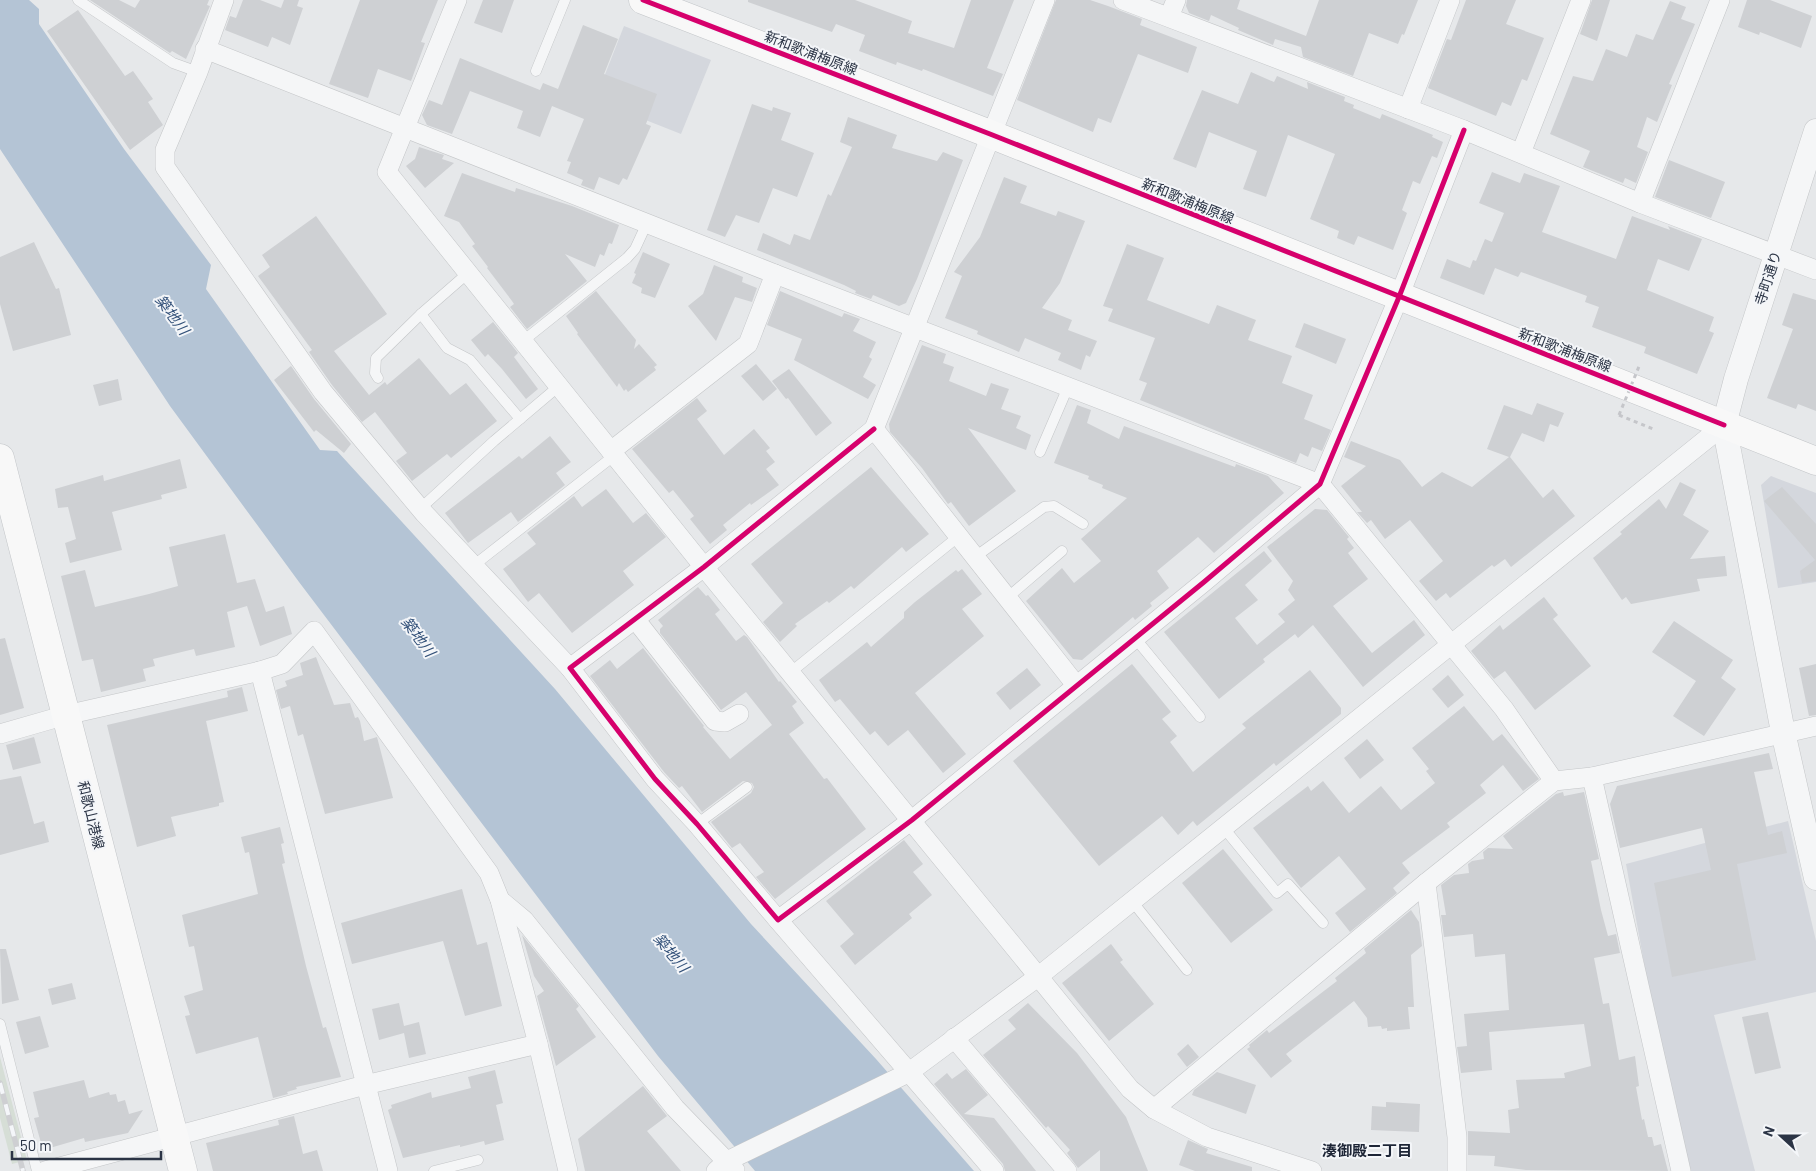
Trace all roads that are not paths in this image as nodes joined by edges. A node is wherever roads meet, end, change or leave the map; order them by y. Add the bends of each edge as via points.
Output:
1 (78, 0) edge
2 (224, 0) edge
3 (456, 0) edge
4 (565, 0) edge
5 (643, 0) edge
6 (1045, 0) edge
7 (1123, 0) edge
8 (1176, 0) edge
9 (1450, 0) edge
10 (1581, 0) edge
11 (1720, 0) edge
12 (1169, 18) junction
13 (205, 49) junction
14 (536, 71) dead end
15 (198, 72) junction
16 (1408, 109) junction
17 (407, 127) junction
18 (1464, 130) junction
19 (1816, 132) edge
20 (990, 134) junction
21 (1521, 153) junction
22 (1640, 203) junction
23 (647, 223) junction
24 (1775, 256) junction
25 (1816, 270) edge
26 (468, 273) junction
27 (775, 274) junction
28 (1400, 297) junction
29 (421, 314) junction
30 (915, 328) junction
31 (523, 341) junction
32 (378, 378) dead end
33 (559, 386) junction
34 (1068, 387) junction
35 (520, 419) junction
36 (1724, 425) junction
37 (874, 429) junction
38 (1040, 452) dead end
39 (613, 453) junction
40 (0, 458) edge
41 (1816, 461) edge
42 (1320, 484) junction
43 (420, 508) junction
44 (1083, 524) dead end
45 (959, 536) junction
46 (1062, 551) dead end
47 (975, 557) junction
48 (473, 566) junction
49 (704, 566) junction
50 (1007, 598) junction
51 (635, 619) junction
52 (1135, 638) junction
53 (1450, 644) junction
54 (570, 668) junction
55 (260, 671) junction
56 (791, 672) junction
57 (1076, 685) junction
58 (739, 714) dead end
59 (66, 715) junction
60 (1200, 717) dead end
61 (1816, 726) edge
62 (1783, 732) junction
63 (0, 734) edge
64 (1592, 777) junction
65 (1554, 780) junction
66 (746, 787) dead end
67 (912, 820) junction
68 (697, 824) junction
69 (1223, 827) junction
70 (1816, 878) edge
71 (1426, 883) junction
72 (500, 900) junction
73 (1132, 901) junction
74 (778, 920) junction
75 (1323, 924) dead end
76 (1187, 970) dead end
77 (1039, 976) junction
78 (0, 1024) edge
79 (954, 1038) junction
80 (538, 1044) junction
81 (904, 1075) junction
82 (365, 1085) junction
83 (1154, 1109) junction
84 (174, 1137) junction
85 (478, 1160) dead end
86 (729, 1165) edge
87 (37, 1171) edge
88 (45, 1171) edge
89 (183, 1171) edge
90 (388, 1171) edge
91 (434, 1171) edge
92 (568, 1171) edge
93 (994, 1171) edge
94 (1067, 1171) edge
95 (1312, 1171) edge
96 (1457, 1171) edge
97 (1681, 1171) edge

1 - 15 lane via 174,63
2 - 13 street
3 - 17 street
4 - 14 lane
5 - 20 main road, 新和歌浦梅原線
6 - 20 street
7 - 12 street
8 - 12 street
9 - 16 street
10 - 21 street
11 - 22 street
12 - 16 street
13 - 15 street
13 - 17 street
15 - 43 street via 165,150 166,167 323,392
16 - 18 street
17 - 23 street
17 - 26 street via 387,172
18 - 21 street
18 - 28 street
19 - 24 street, 寺町通り
20 - 28 main road, 新和歌浦梅原線
20 - 30 street
21 - 22 street
22 - 24 street
23 - 27 street
23 - 31 lane via 628,258
24 - 25 street
24 - 36 street, 寺町通り
26 - 29 lane
26 - 31 street
27 - 30 street
27 - 39 street via 748,344
28 - 36 main road, 新和歌浦梅原線
28 - 42 street
29 - 32 lane via 376,358
29 - 35 lane via 447,348 470,360
30 - 34 street
30 - 37 street
31 - 33 street
33 - 35 lane
33 - 39 street
34 - 38 lane
34 - 42 street
35 - 43 lane
36 - 41 main road, 新和歌浦梅原線
36 - 53 street
36 - 62 street
37 - 45 street
37 - 49 street
39 - 48 lane
39 - 49 street
40 - 59 main road, 和歌山港線
42 - 52 street
42 - 53 street
43 - 48 street
44 - 47 lane via 1054,506 1044,507
45 - 47 street
45 - 56 lane
46 - 50 lane
47 - 50 street
48 - 54 street
49 - 51 street
49 - 56 street
50 - 57 street
51 - 54 street
51 - 58 street via 716,720 725,722
52 - 57 street
52 - 60 lane
53 - 65 street via 1504,708
53 - 69 street
54 - 68 street via 655,779
55 - 59 street
55 - 72 street via 282,664 314,631 489,873
55 - 82 street
56 - 67 street
57 - 67 street
59 - 63 street
59 - 84 main road, 和歌山港線
61 - 62 street
62 - 64 street
62 - 70 street
64 - 65 street
64 - 97 street
65 - 71 street
66 - 68 lane
67 - 74 street
67 - 77 street
68 - 74 street
69 - 73 street
69 - 75 lane via 1277,893 1288,884
71 - 83 street
71 - 96 street via 1458,1137
72 - 80 street
72 - 86 street via 524,920 676,1108
73 - 76 lane
73 - 77 street
74 - 81 street via 886,1043
77 - 79 street
77 - 83 street via 1130,1089
78 - 87 lane
79 - 81 street
79 - 94 street
80 - 82 street
80 - 92 street
81 - 86 street
81 - 93 street
82 - 84 street
82 - 90 street
83 - 95 street via 1207,1137
84 - 88 street
84 - 89 main road, 和歌山港線
85 - 91 lane

